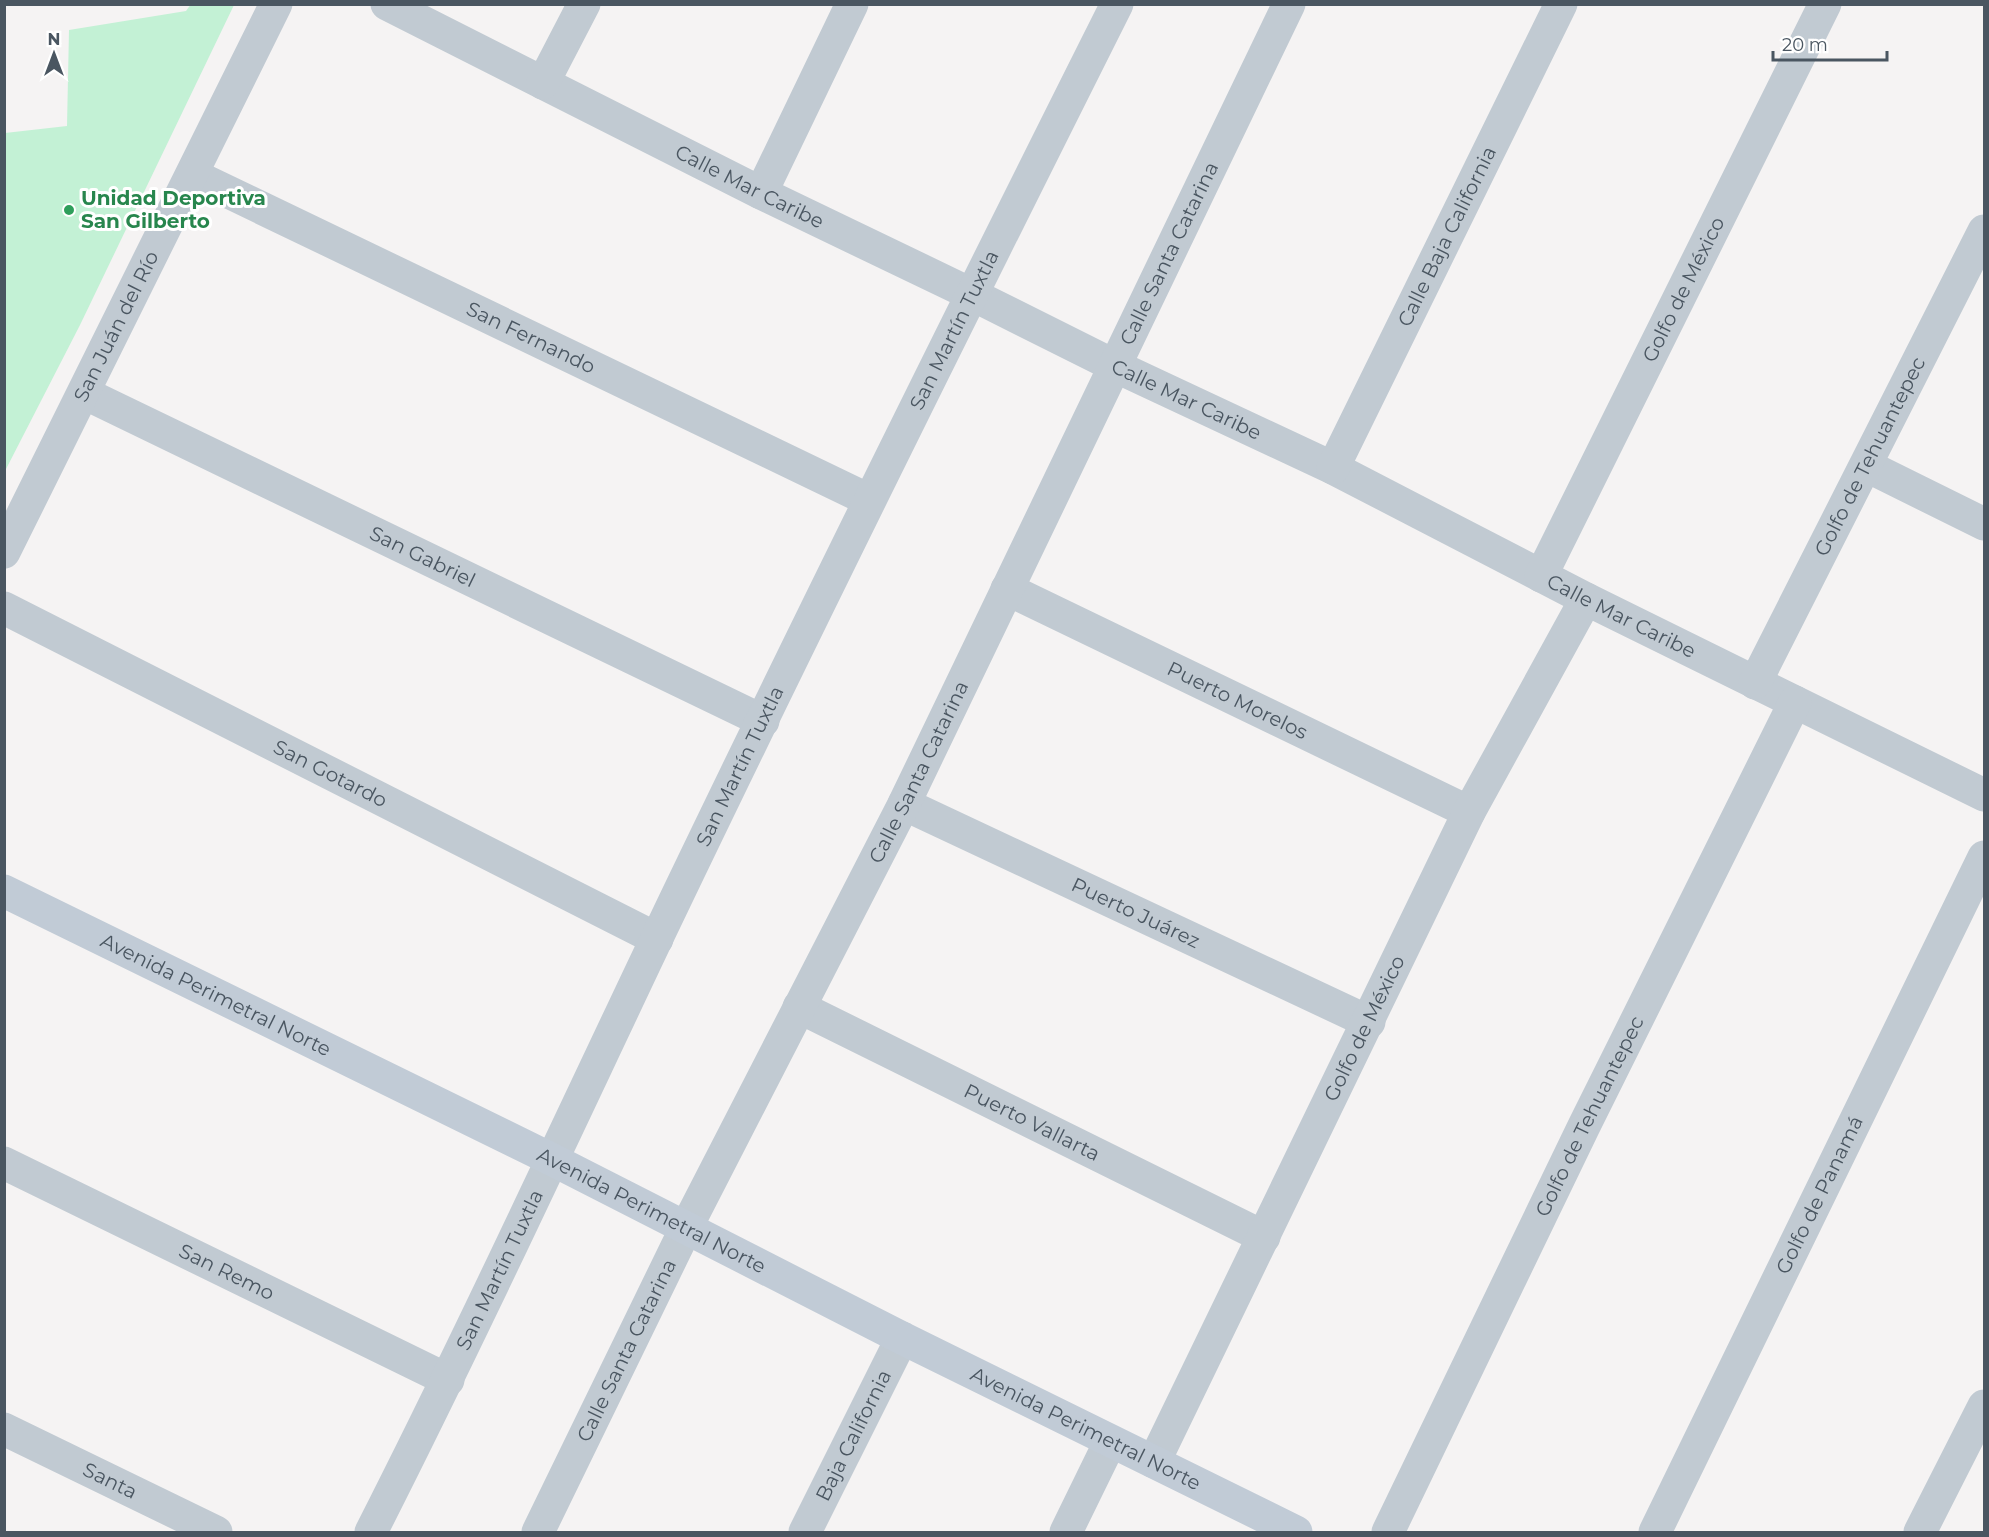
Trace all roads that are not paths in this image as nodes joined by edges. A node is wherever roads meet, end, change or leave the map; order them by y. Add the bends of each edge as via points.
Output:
1 (276, 4) edge
2 (387, 4) edge
3 (584, 4) edge
4 (852, 4) edge
5 (1117, 4) edge
6 (1289, 4) edge
7 (1561, 4) edge
8 (1824, 4) edge
9 (543, 83) junction
10 (193, 175) junction
11 (761, 193) junction
12 (1984, 231) edge
13 (1977, 266) edge
14 (971, 294) junction
15 (1115, 366) junction
16 (84, 393) junction
17 (1867, 466) junction
18 (1333, 468) junction
19 (869, 500) junction
20 (1984, 524) edge
21 (4, 552) edge
22 (1541, 576) junction
23 (1007, 589) junction
24 (1586, 599) junction
25 (4, 608) edge
26 (1755, 683) junction
27 (1795, 702) junction
28 (763, 721) junction
29 (1984, 795) edge
30 (904, 804) junction
31 (1469, 813) junction
32 (1984, 857) edge
33 (4, 891) edge
34 (657, 939) junction
35 (799, 1007) junction
36 (1369, 1022) junction
37 (553, 1160) junction
38 (4, 1163) edge
39 (686, 1228) junction
40 (1264, 1237) junction
41 (902, 1338) junction
42 (448, 1380) junction
43 (1984, 1406) edge
44 (4, 1429) edge
45 (1110, 1442) junction
46 (1154, 1462) junction
47 (216, 1533) edge
48 (371, 1533) edge
49 (538, 1533) edge
50 (805, 1533) edge
51 (1066, 1533) edge
52 (1296, 1533) edge
53 (1388, 1533) edge
54 (1655, 1533) edge
55 (1920, 1533) edge

1 - 10 street, San Juán del Río
2 - 9 street, Calle Mar Caribe
3 - 9 street
4 - 11 street
5 - 14 street, San Martín Tuxtla
6 - 15 street, Calle Santa Catarina
7 - 18 street, Calle Baja California
8 - 22 street, Golfo de México
9 - 11 street, Calle Mar Caribe
10 - 16 street, San Juán del Río
10 - 19 street, San Fernando
11 - 14 street, Calle Mar Caribe
12 - 13 street, Golfo de Tehuantepec
13 - 17 street, Golfo de Tehuantepec
14 - 15 street, Calle Mar Caribe
14 - 19 street, San Martín Tuxtla
15 - 18 street, Calle Mar Caribe
15 - 23 street, Calle Santa Catarina
16 - 21 street, San Juán del Río
16 - 28 street, San Gabriel
17 - 20 street
17 - 26 street, Golfo de Tehuantepec
18 - 22 street, Calle Mar Caribe
19 - 28 street, San Martín Tuxtla
22 - 24 street, Calle Mar Caribe
23 - 30 street, Calle Santa Catarina
23 - 31 street, Puerto Morelos
24 - 26 street, Calle Mar Caribe
24 - 31 street, Golfo de México
25 - 34 street, San Gotardo
26 - 27 street, Calle Mar Caribe
27 - 29 street, Calle Mar Caribe
27 - 53 street, Golfo de Tehuantepec
28 - 34 street, San Martín Tuxtla
30 - 35 street, Calle Santa Catarina
30 - 36 street, Puerto Juárez
31 - 36 street, Golfo de México
32 - 54 street, Golfo de Panamá
33 - 37 street, Avenida Perimetral Norte
34 - 37 street, San Martín Tuxtla
35 - 39 street, Calle Santa Catarina
35 - 40 street, Puerto Vallarta
36 - 40 street, Golfo de México
37 - 39 street, Avenida Perimetral Norte
37 - 42 street, San Martín Tuxtla
38 - 42 street, San Remo
39 - 41 street, Avenida Perimetral Norte
39 - 49 street, Calle Santa Catarina
40 - 46 street, Golfo de México
41 - 45 street, Avenida Perimetral Norte
41 - 50 street, Baja California
42 - 48 street, San Martín Tuxtla
43 - 55 street
44 - 47 street, Santa
45 - 46 street, Avenida Perimetral Norte
45 - 51 street
46 - 52 street, Avenida Perimetral Norte

